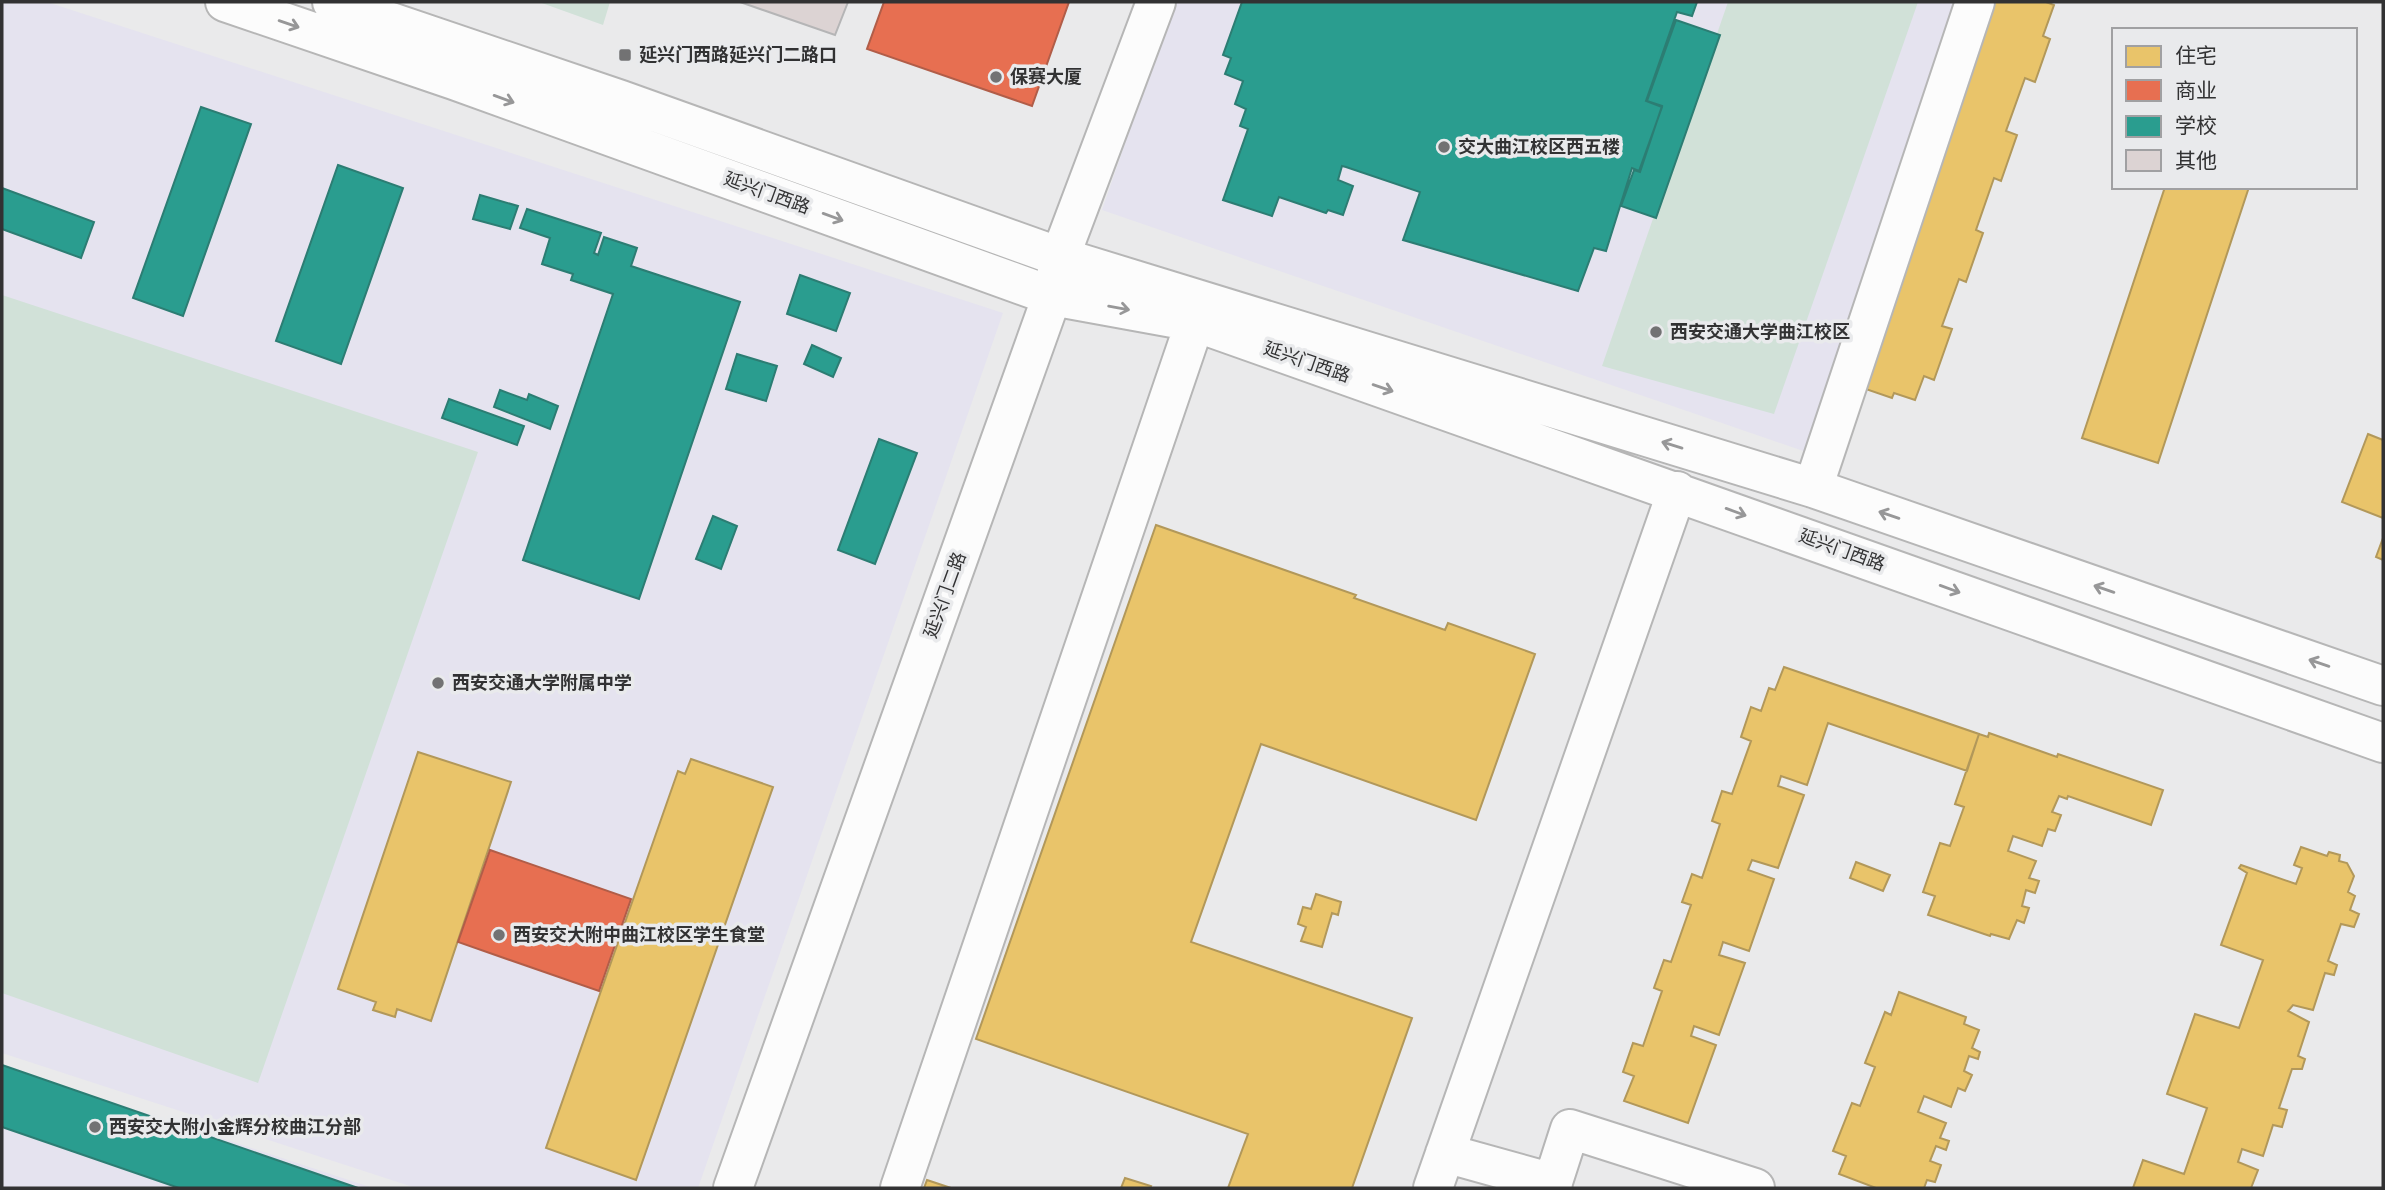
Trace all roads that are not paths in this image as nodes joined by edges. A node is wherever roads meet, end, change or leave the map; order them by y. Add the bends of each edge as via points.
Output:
1 (225, 2) edge
2 (332, 2) edge
3 (1156, 2) edge
4 (1975, 2) edge
5 (1060, 257) junction
6 (1052, 296) junction
7 (1195, 322) junction
8 (1813, 488) junction
9 (1677, 491) junction
10 (2383, 686) edge
11 (2383, 743) edge
12 (1445, 1153) junction
13 (1552, 1186) edge
14 (733, 1188) edge
15 (900, 1188) edge
16 (1433, 1188) edge
17 (1755, 1188) edge

1 -> 6 street, 延兴门西路
2 - 5 street, 延兴门西路
3 - 5 street, 延兴门二路
4 - 8 street
5 - 6 street, 延兴门二路
8 -> 5 street, 延兴门西路
6 -> 7 street, 延兴门西路
6 - 14 street, 延兴门二路
7 -> 9 street, 延兴门西路
7 - 15 street
10 -> 8 street, 延兴门西路
9 -> 11 street, 延兴门西路
9 - 12 street
12 - 13 street
12 - 16 street
13 - 17 street via 1570,1129

